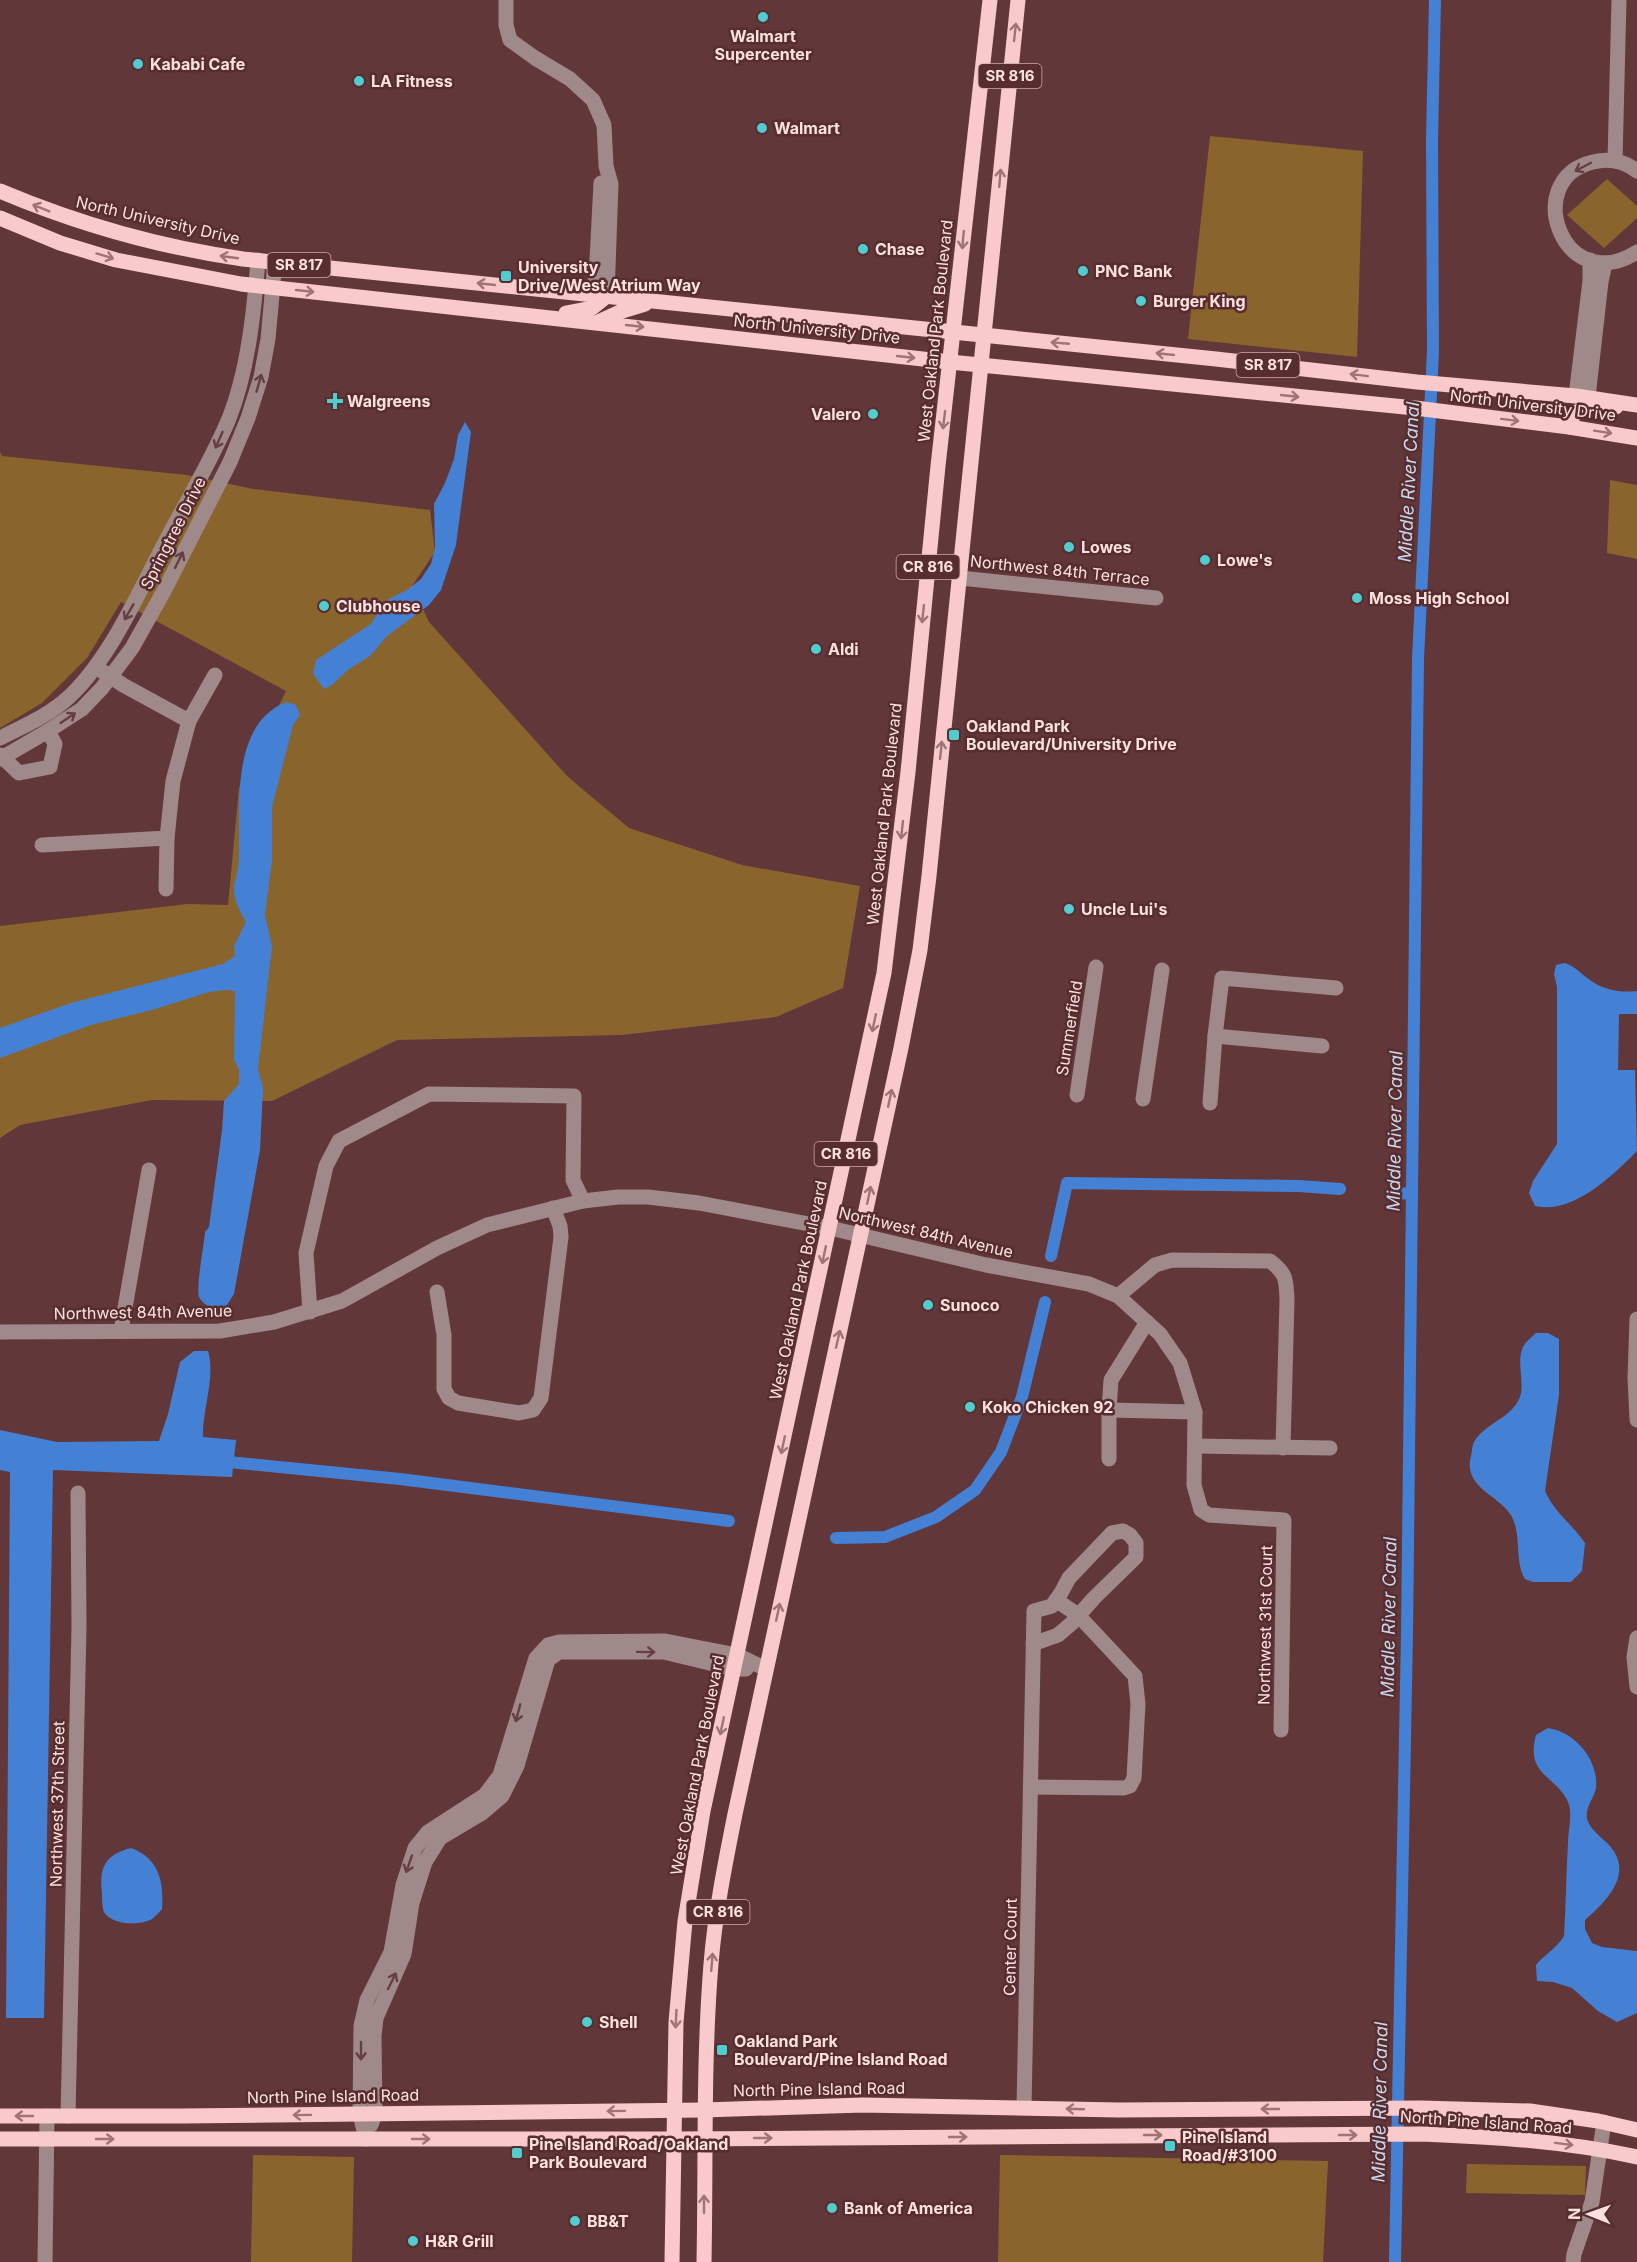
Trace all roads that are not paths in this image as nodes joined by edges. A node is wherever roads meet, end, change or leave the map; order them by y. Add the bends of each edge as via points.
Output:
1 (506, 0) edge
2 (990, 0) edge
3 (1018, 0) edge
4 (1619, 0) edge
5 (1615, 160) junction
6 (606, 166) junction
7 (1637, 171) edge
8 (0, 191) edge
9 (0, 218) edge
10 (1637, 252) edge
11 (258, 260) junction
12 (1590, 260) junction
13 (275, 262) junction
14 (1605, 263) junction
15 (256, 286) junction
16 (274, 288) junction
17 (590, 295) junction
18 (606, 296) junction
19 (654, 302) junction
20 (535, 316) junction
21 (598, 322) junction
22 (953, 333) junction
23 (984, 336) junction
24 (950, 362) junction
25 (981, 365) junction
26 (1582, 396) junction
27 (1637, 405) edge
28 (1569, 427) junction
29 (1637, 438) edge
30 (960, 578) junction
31 (1156, 598) dead end
32 (95, 666) junction
33 (215, 675) dead end
34 (110, 676) junction
35 (189, 721) junction
36 (48, 731) junction
37 (0, 738) edge
38 (1, 757) edge
39 (167, 838) junction
40 (42, 845) dead end
41 (166, 889) dead end
42 (1096, 967) dead end
43 (1162, 970) dead end
44 (1336, 988) dead end
45 (1215, 1036) junction
46 (1322, 1046) dead end
47 (1077, 1095) dead end
48 (1143, 1099) dead end
49 (1210, 1103) dead end
50 (149, 1170) dead end
51 (583, 1201) junction
52 (553, 1208) junction
53 (830, 1228) junction
54 (860, 1235) junction
55 (437, 1292) dead end
56 (1118, 1296) junction
57 (310, 1312) junction
58 (1637, 1319) edge
59 (1147, 1322) junction
60 (121, 1330) junction
61 (0, 1332) edge
62 (1109, 1410) junction
63 (1195, 1412) junction
64 (1637, 1420) edge
65 (1195, 1446) junction
66 (1283, 1448) junction
67 (1330, 1448) dead end
68 (1109, 1459) dead end
69 (78, 1493) dead end
70 (1284, 1520) joint
71 (1056, 1600) junction
72 (1078, 1615) junction
73 (1637, 1638) edge
74 (1033, 1644) junction
75 (542, 1659) junction
76 (735, 1662) junction
77 (766, 1669) junction
78 (1637, 1687) edge
79 (1281, 1730) dead end
80 (1031, 1787) junction
81 (1024, 2107) junction
82 (675, 2110) junction
83 (704, 2110) junction
84 (368, 2114) junction
85 (0, 2116) edge
86 (47, 2116) junction
87 (68, 2116) junction
88 (1604, 2122) junction
89 (1637, 2130) edge
90 (0, 2139) edge
91 (47, 2139) junction
92 (366, 2139) junction
93 (675, 2139) junction
94 (705, 2139) junction
95 (1601, 2149) junction
96 (1637, 2157) edge
97 (45, 2262) edge
98 (672, 2262) edge
99 (704, 2262) edge
100 (1573, 2262) edge

1 - 6 street via 510,40 570,79 593,100 604,125
2 -> 22 main road, West Oakland Park Boulevard / SR 816
23 -> 3 main road, SR 816
4 - 5 street
5 - 7 street
5 -> 12 street via 1590,162 1578,168 1568,176 1556,199 1561,236 1578,255
6 - 17 street via 601,184 596,279
6 - 18 street via 611,184
11 -> 8 main road, North University Drive / SR 817 via 206,253 116,232 53,213
9 -> 15 main road, North University Drive / SR 817 via 60,243 116,260
10 - 14 street
11 - 13 main road, North University Drive / SR 817
11 - 15 street, Springtree Drive
12 - 14 street
12 - 26 street
13 - 16 street, Springtree Drive
17 -> 13 main road, North University Drive / SR 817
14 - 26 street
15 - 16 main road, North University Drive / SR 817
15 -> 32 street, Springtree Drive via 248,347 229,418 137,599
16 -> 20 main road, North University Drive / SR 817
34 -> 16 street, Springtree Drive via 150,617 230,462 261,377
17 - 18 main road, North University Drive / SR 817
18 - 19 main road, North University Drive / SR 817
18 - 20 main road via 592,308
19 - 21 main road via 622,310
19 - 22 main road, North University Drive / SR 817
20 - 21 main road, North University Drive / SR 817
21 -> 24 main road, North University Drive / SR 817
22 - 23 main road, North University Drive / SR 817
22 - 24 main road, West Oakland Park Boulevard / SR 816
23 - 25 main road, SR 816
26 -> 23 main road, North University Drive / SR 817
24 - 25 main road, North University Drive / SR 817
24 -> 53 main road, West Oakland Park Boulevard / CR 816 via 890,927 877,1011
25 -> 28 main road, North University Drive / SR 817
25 - 30 main road, CR 816
26 - 27 main road, North University Drive / SR 817
27 - 28 main road via 1582,410 1574,413
28 -> 29 main road, North University Drive / SR 817
30 - 31 street, Northwest 84th Terrace
54 -> 30 main road, CR 816 via 920,950
32 - 34 street
32 - 37 street, Springtree Drive via 70,696 40,718
33 - 35 street
34 - 35 street
36 -> 34 street, Springtree Drive via 82,709
35 - 39 street via 173,781
36 - 38 street, Springtree Drive
36 - 38 street via 54,744 50,767 19,772
39 - 40 street
39 - 41 street
42 - 47 street, Summerfield
43 - 48 street
44 - 45 street via 1222,978
45 - 46 street
45 - 49 street
50 - 60 street
51 - 52 street, Northwest 84th Avenue
51 - 53 street, Northwest 84th Avenue via 648,1197
51 - 57 street via 573,1180 574,1096 429,1094 339,1142 326,1166 306,1253
52 - 55 street via 561,1237 541,1398 533,1410 519,1413 458,1403 449,1398 444,1389 444,1335
52 - 57 street, Northwest 84th Avenue via 487,1225 342,1301
53 - 54 street, Northwest 84th Avenue
53 -> 76 main road, West Oakland Park Boulevard / CR 816
54 - 56 street, Northwest 84th Avenue via 1089,1284
77 -> 54 main road, CR 816
56 - 59 street, Northwest 84th Avenue
56 - 66 street via 1155,1265 1172,1260 1270,1261 1279,1268 1286,1277 1287,1300
57 - 60 street, Northwest 84th Avenue via 220,1332
58 - 64 street
59 - 62 street via 1111,1380
59 - 63 street, Northwest 84th Avenue via 1180,1363
60 - 61 street, Northwest 84th Avenue
62 - 63 street
62 - 68 street
63 - 65 street, Northwest 84th Avenue
65 - 66 street
65 - 70 street, Northwest 84th Avenue via 1194,1485 1201,1510 1209,1515
66 - 67 street
69 - 87 street, Northwest 37th Street via 79,1627
70 - 79 street, Northwest 31st Court
71 - 72 street
71 - 72 street, Center Court via 1069,1578 1112,1533 1123,1531 1130,1535 1136,1544 1136,1557
71 - 74 street, Center Court via 1052,1606 1034,1611
72 - 74 street, Center Court via 1058,1635
72 - 80 street via 1135,1676 1138,1704 1134,1779 1124,1788
73 - 78 street
74 - 80 street, Center Court
75 - 76 street via 559,1652 664,1652
84 -> 75 street via 376,2018 404,1954 412,1903 425,1862 440,1838 502,1796 517,1766 542,1679
75 -> 84 street via 500,1775 485,1796 428,1832 409,1863 391,1952 363,2013 361,2036
76 - 77 street
76 -> 82 main road, West Oakland Park Boulevard / CR 816 via 685,1921 676,2022
83 -> 77 main road, CR 816 via 711,1961 735,1814
80 - 81 street, Center Court
81 - 83 main road, North Pine Island Road via 874,2105
88 -> 81 main road, North Pine Island Road via 1530,2111 1421,2108
82 - 83 main road, North Pine Island Road
82 -> 84 main road, North Pine Island Road
82 - 93 main road, West Oakland Park Boulevard / CR 816
83 - 94 main road, CR 816
84 -> 87 main road, North Pine Island Road
84 - 92 street
86 -> 85 main road, North Pine Island Road
86 - 87 main road, North Pine Island Road
86 - 91 street
88 - 89 main road, North Pine Island Road
88 - 95 street
90 - 91 main road, North Pine Island Road
91 -> 92 main road, North Pine Island Road
91 - 97 street
92 -> 93 main road, North Pine Island Road
93 - 94 main road, North Pine Island Road
93 - 98 main road, West Oakland Park Boulevard / CR 816
94 -> 95 main road, North Pine Island Road via 1422,2134
99 -> 94 main road, CR 816
95 - 96 main road, North Pine Island Road
95 - 100 street via 1592,2202

